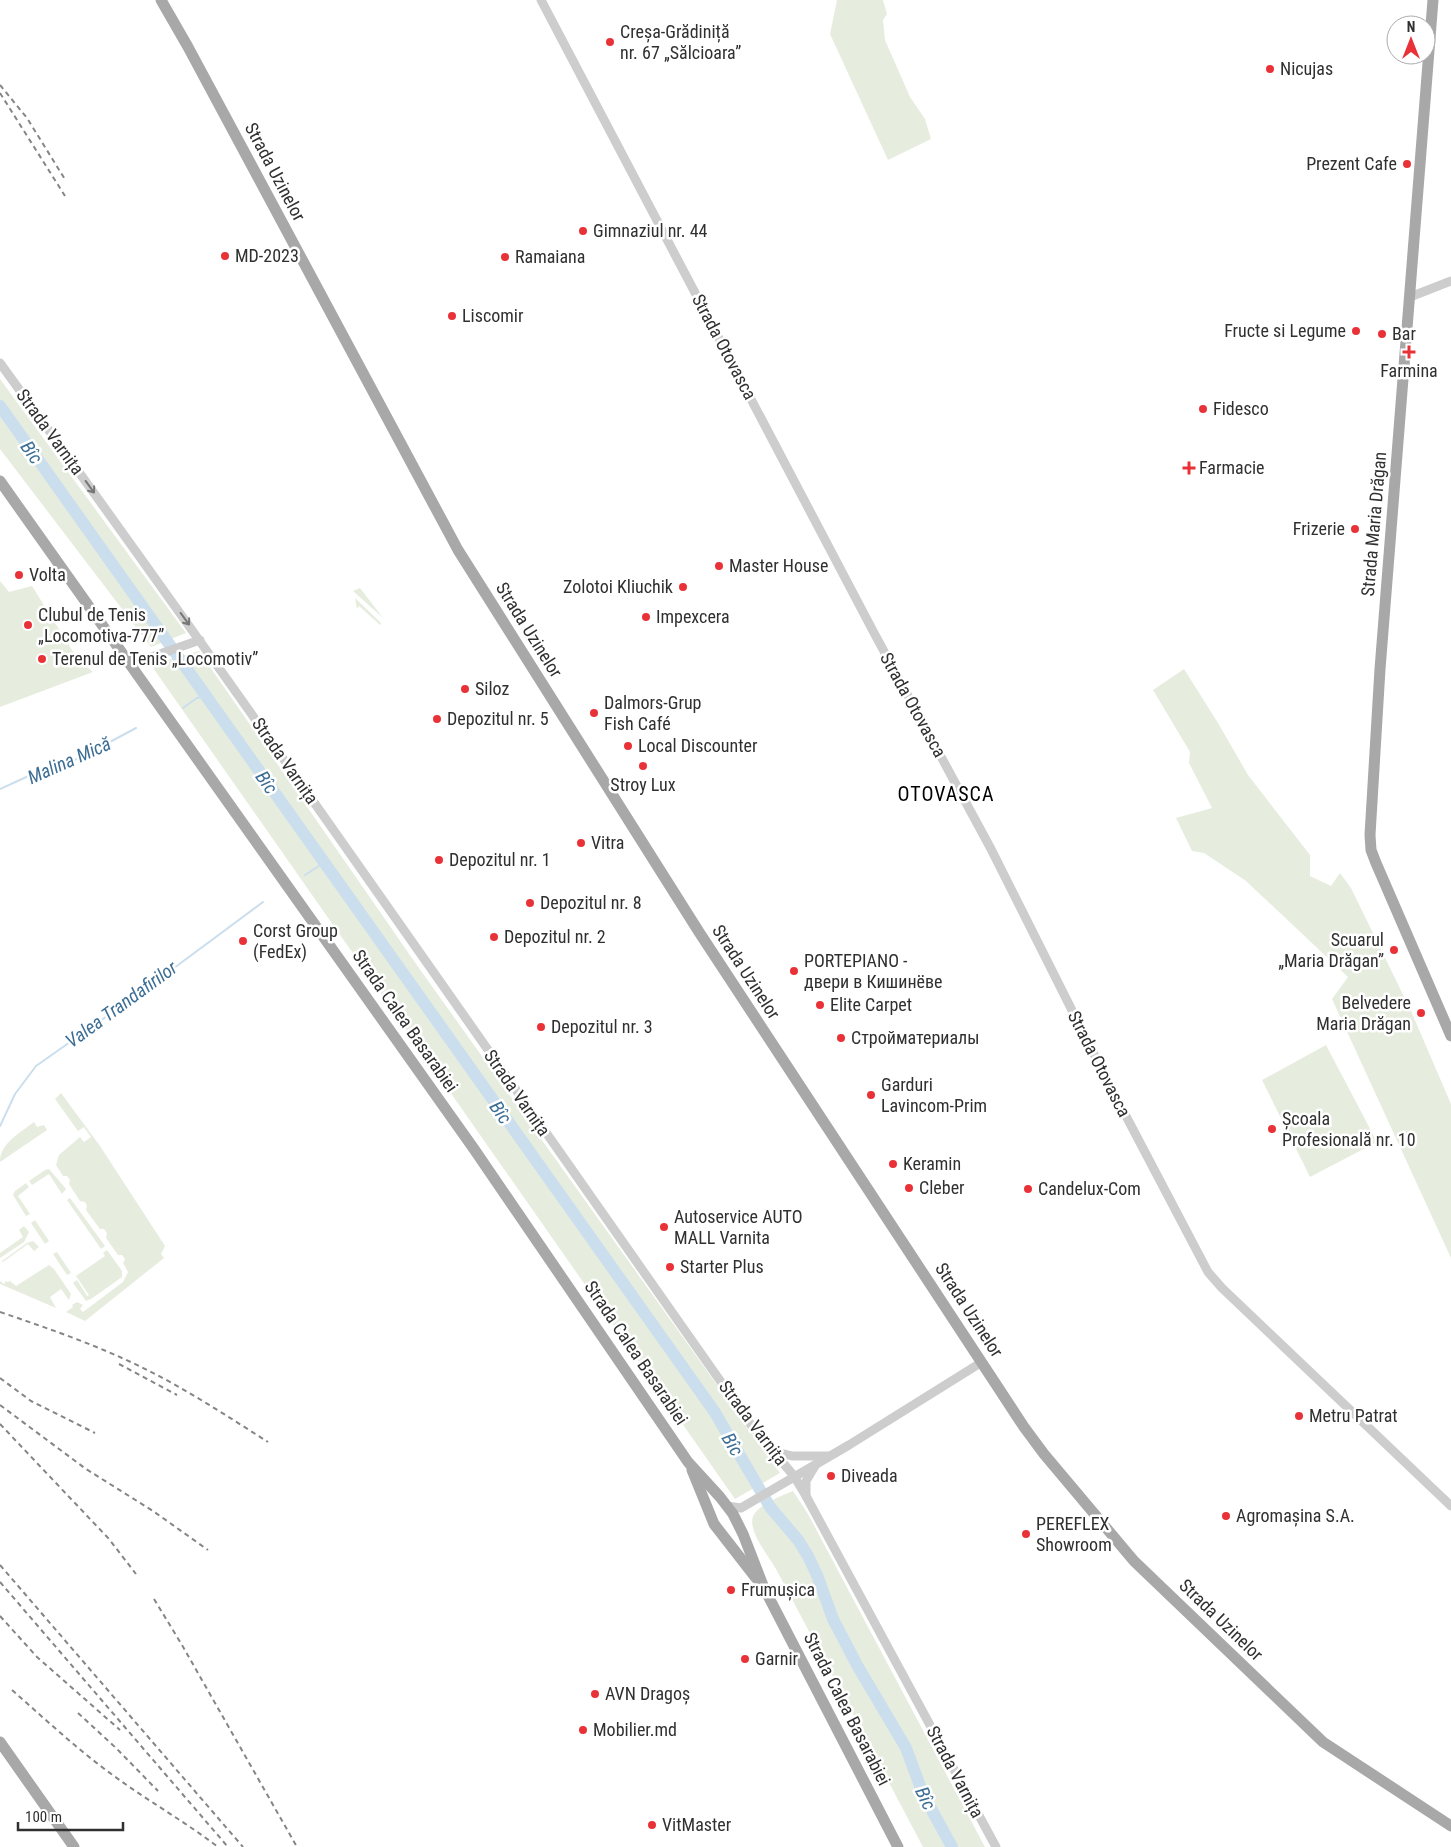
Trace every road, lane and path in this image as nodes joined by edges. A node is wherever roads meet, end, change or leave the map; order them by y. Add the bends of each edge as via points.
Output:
1 (161, 0) edge
2 (541, 0) edge
3 (1433, 0) edge
4 (167, 6) edge
5 (1451, 281) edge
6 (1410, 297) junction
7 (0, 363) edge
8 (0, 481) edge
9 (197, 641) junction
10 (131, 664) junction
11 (1451, 1036) edge
12 (982, 1362) junction
13 (773, 1451) junction
14 (831, 1456) junction
15 (688, 1462) junction
16 (815, 1465) junction
17 (790, 1478) junction
18 (806, 1496) junction
19 (727, 1506) junction
20 (743, 1506) junction
21 (1451, 1506) edge
22 (711, 1517) junction
23 (737, 1522) junction
24 (719, 1530) junction
25 (764, 1588) junction
26 (0, 1742) edge
27 (1451, 1826) edge
28 (74, 1847) edge
29 (898, 1847) edge
30 (996, 1847) edge

1 - 4 main road, Strada Uzinelor
2 - 21 street, Strada Otovasca via 991,849 1208,1272
3 - 6 main road, Strada Maria Drăgan
4 - 12 main road, Strada Uzinelor via 458,550 699,932
5 - 6 street
6 - 11 main road, Strada Maria Drăgan via 1379,679 1370,835 1376,863
7 -> 9 street, Strada Varnița
8 - 10 main road, Strada Calea Basarabiei
9 - 10 street
9 - 13 street, Strada Varnița via 752,1426
10 - 15 main road, Strada Calea Basarabiei via 570,1286
12 - 14 street
12 - 27 main road, Strada Uzinelor via 1044,1454 1134,1561 1323,1742
13 - 14 street via 798,1456
13 - 17 street, Strada Varnița
14 - 16 street
15 - 19 main road, Strada Calea Basarabiei
15 - 22 main road, Strada Calea Basarabiei
16 - 17 street
16 - 18 street via 806,1481
17 - 18 street, Strada Varnița
17 - 20 street
18 - 30 street, Strada Varnița
19 - 20 street
19 - 22 main road via 718,1509
19 - 23 main road, Strada Calea Basarabiei
20 - 23 street
22 - 24 main road, Strada Calea Basarabiei
23 - 24 main road via 730,1528
23 - 25 main road, Strada Calea Basarabiei
24 - 25 main road, Strada Calea Basarabiei
25 - 29 main road, Strada Calea Basarabiei
26 - 28 main road

